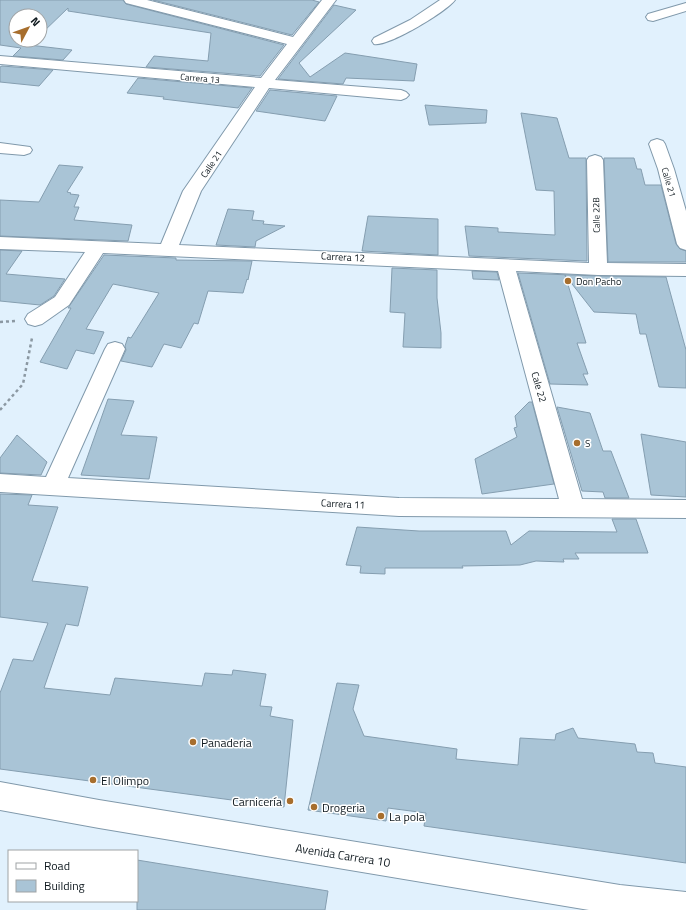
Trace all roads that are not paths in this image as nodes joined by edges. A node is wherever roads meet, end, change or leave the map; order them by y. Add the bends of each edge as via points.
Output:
1 (131, 0) edge
2 (329, 0) edge
3 (448, 0) edge
4 (686, 7) edge
5 (653, 17) dead end
6 (379, 41) dead end
7 (295, 42) junction
8 (0, 60) edge
9 (264, 84) junction
10 (401, 95) dead end
11 (656, 144) dead end
12 (0, 148) edge
13 (24, 150) dead end
14 (595, 160) dead end
15 (0, 243) edge
16 (686, 244) edge
17 (98, 247) junction
18 (168, 250) junction
19 (505, 264) junction
20 (598, 269) junction
21 (686, 270) edge
22 (35, 319) road end
23 (115, 349) dead end
24 (0, 483) edge
25 (53, 487) junction
26 (574, 509) junction
27 (686, 509) edge
28 (0, 796) edge
29 (621, 905) edge
30 (686, 907) edge

1 - 7 street
2 - 7 street, Calle 21
3 - 6 street via 414,24
4 - 5 street
7 - 9 street, Calle 21
8 - 9 street, Carrera 13
9 - 10 street, Carrera 13
9 - 18 street, Calle 21 via 192,191
11 - 16 street, Calle 21 via 673,169
12 - 13 street
14 - 20 street, Calle 22B
15 - 17 street, Carrera 12
17 - 18 street, Carrera 12
17 - 22 street via 62,301
18 - 19 street, Carrera 12
19 - 20 street, Carrera 12
19 - 26 street, Cale 22
20 - 21 street, Carrera 12
23 - 25 street
24 - 25 street, Carrera 11
25 - 26 street, Carrera 11 via 399,507
26 - 27 street, Carrera 11
28 - 29 street, Avenida Carrera 10
29 - 30 street, Avenida Carrera 10

